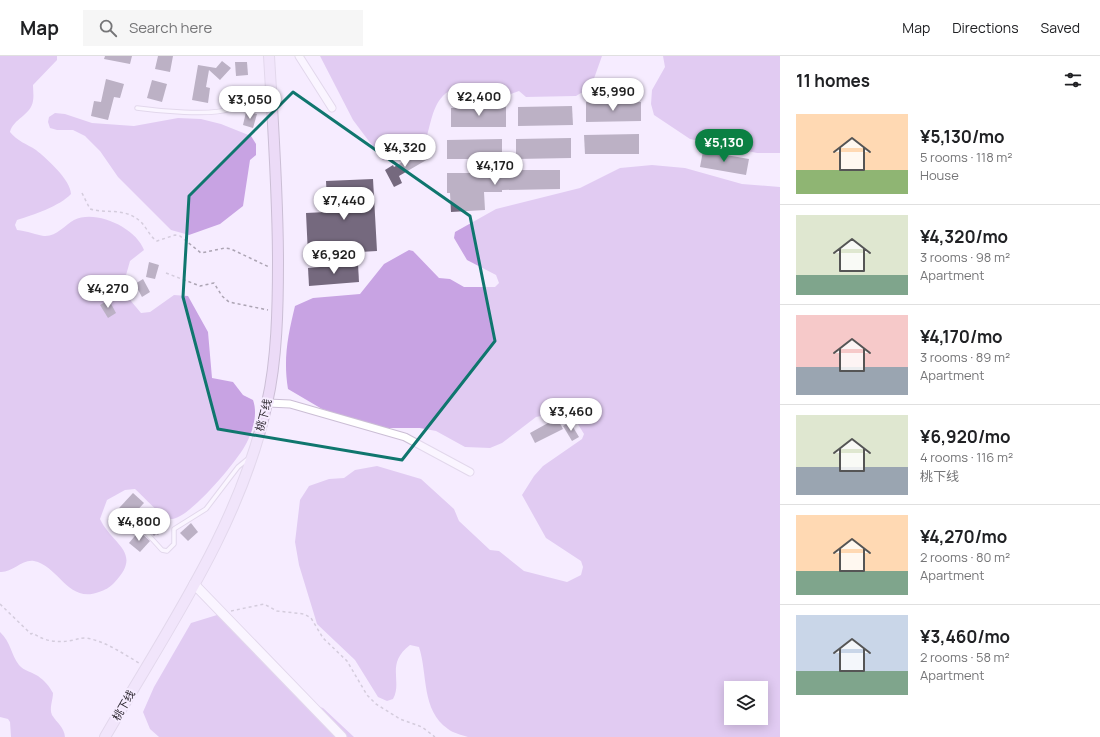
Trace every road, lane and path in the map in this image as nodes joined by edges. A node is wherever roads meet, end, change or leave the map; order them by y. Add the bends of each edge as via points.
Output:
1 (269, 56) edge
2 (299, 56) edge
3 (271, 89) junction
4 (137, 108) dead end
5 (332, 108) dead end
6 (82, 194) dead end
7 (278, 271) junction
8 (166, 273) dead end
9 (278, 312) junction
10 (268, 403) junction
11 (252, 456) junction
12 (470, 472) dead end
13 (143, 529) dead end
14 (194, 584) junction
15 (0, 604) edge
16 (230, 612) dead end
17 (146, 667) junction
18 (105, 737) edge
19 (342, 737) edge
20 (435, 737) edge

1 - 3 main road, 桃下线
2 - 5 street
3 - 4 lane via 247,94 237,105 221,111 164,112
3 - 7 main road, 桃下线 via 278,193
6 - 7 path via 90,209 111,210 132,216 141,222 157,241 175,235 180,236 202,253 231,249
7 - 9 main road, 桃下线
8 - 9 path via 200,286 214,283 229,302
9 - 10 main road, 桃下线
10 - 11 main road, 桃下线
10 - 12 street via 290,404 405,437
11 - 13 lane via 241,463 206,509 174,529 174,544 167,551 162,550
11 - 14 main road, 桃下线 via 225,527
14 - 17 main road, 桃下线
14 - 19 street
15 - 17 path via 31,634 52,642 79,638 99,641
16 - 20 path via 264,604 277,611 304,614 311,618 323,638 347,661 367,695 376,704 400,719 422,727
17 - 18 main road, 桃下线

